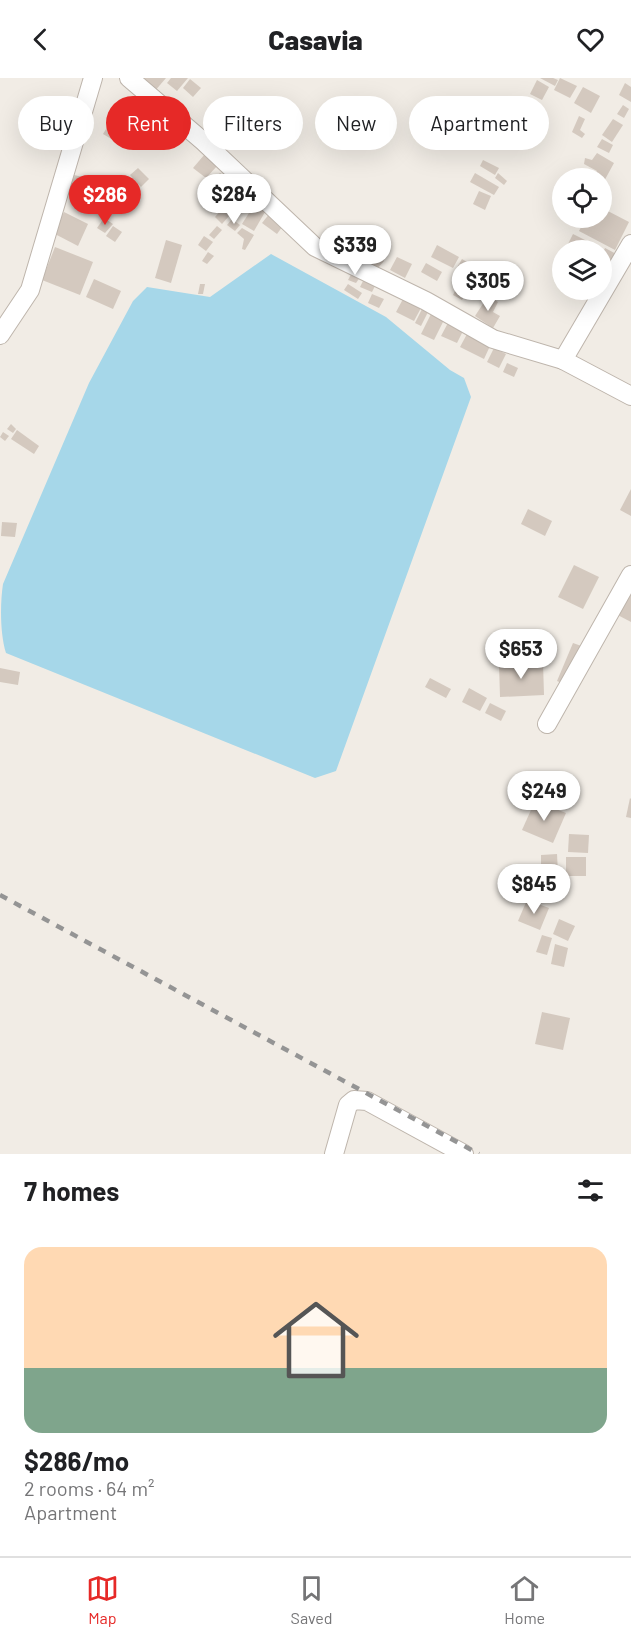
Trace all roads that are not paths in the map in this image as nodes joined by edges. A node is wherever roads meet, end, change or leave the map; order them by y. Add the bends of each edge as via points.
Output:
1 (93, 78) edge
2 (129, 78) edge
3 (631, 244) edge
4 (0, 335) edge
5 (563, 360) junction
6 (631, 396) edge
7 (631, 576) edge
8 (547, 724) dead end
9 (334, 1154) edge
10 (464, 1154) edge

1 - 4 street via 30,290
2 - 5 street via 204,142 315,247 493,339
3 - 5 street
5 - 6 street
7 - 8 street
9 - 10 street via 348,1105 354,1100 367,1101

